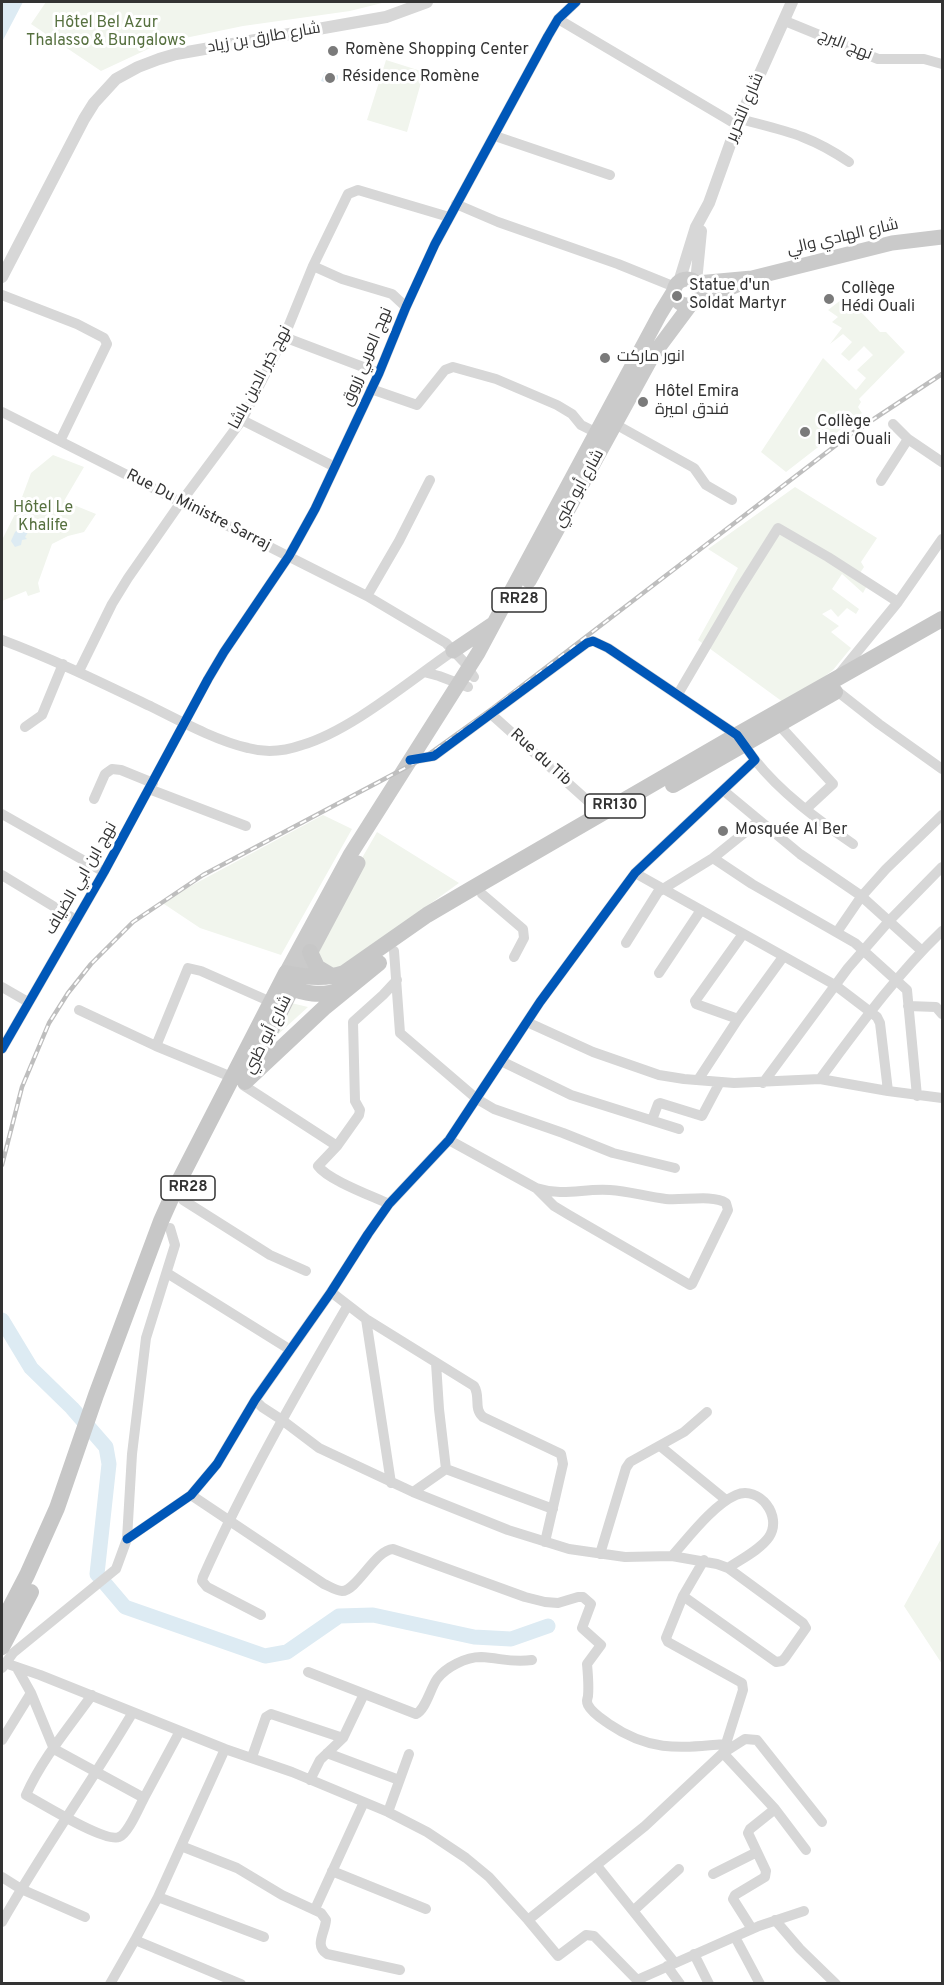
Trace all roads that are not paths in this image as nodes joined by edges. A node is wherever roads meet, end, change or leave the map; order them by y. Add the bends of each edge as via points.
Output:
1 (428, 2) edge
2 (576, 2) edge
3 (792, 2) edge
4 (558, 19) junction
5 (784, 21) junction
6 (942, 64) edge
7 (739, 122) junction
8 (495, 136) junction
9 (849, 162) dead end
10 (610, 175) dead end
11 (456, 204) junction
12 (449, 217) junction
13 (700, 223) junction
14 (942, 237) edge
15 (313, 266) junction
16 (2, 277) edge
17 (752, 278) junction
18 (697, 282) junction
19 (676, 287) junction
20 (2, 295) edge
21 (693, 303) junction
22 (406, 308) junction
23 (284, 337) junction
24 (379, 373) junction
25 (372, 389) junction
26 (2, 412) edge
27 (242, 420) junction
28 (615, 424) junction
29 (893, 424) dead end
30 (597, 434) junction
31 (908, 439) junction
32 (60, 441) junction
33 (942, 462) edge
34 (335, 467) junction
35 (583, 470) junction
36 (430, 480) dead end
37 (881, 481) dead end
38 (732, 500) dead end
39 (181, 502) junction
40 (942, 539) edge
41 (289, 556) junction
42 (367, 596) junction
43 (898, 602) junction
44 (942, 619) edge
45 (495, 623) junction
46 (942, 631) edge
47 (2, 640) edge
48 (453, 651) junction
49 (63, 664) junction
50 (79, 671) junction
51 (424, 672) junction
52 (468, 679) junction
53 (835, 686) junction
54 (678, 694) junction
55 (491, 714) junction
56 (185, 724) junction
57 (779, 725) junction
58 (25, 726) dead end
59 (741, 740) junction
60 (416, 760) junction
61 (755, 760) junction
62 (942, 769) edge
63 (151, 786) junction
64 (724, 790) junction
65 (93, 799) dead end
66 (589, 802) dead end
67 (806, 809) junction
68 (2, 814) edge
69 (942, 815) edge
70 (759, 821) junction
71 (246, 826) dead end
72 (853, 844) dead end
73 (713, 858) junction
74 (942, 867) edge
75 (104, 872) junction
76 (635, 873) junction
77 (2, 875) edge
78 (663, 889) junction
79 (482, 894) junction
80 (861, 897) junction
81 (701, 910) junction
82 (76, 920) junction
83 (889, 921) junction
84 (942, 931) edge
85 (837, 932) junction
86 (743, 934) junction
87 (626, 943) dead end
88 (394, 951) junction
89 (864, 951) junction
90 (922, 951) junction
91 (310, 952) junction
92 (514, 957) dead end
93 (783, 957) junction
94 (659, 973) dead end
95 (333, 977) junction
96 (897, 979) junction
97 (397, 980) junction
98 (289, 981) junction
99 (351, 984) junction
100 (835, 985) junction
101 (2, 987) edge
102 (28, 1002) junction
103 (271, 1002) junction
104 (908, 1006) junction
105 (79, 1010) dead end
106 (871, 1011) junction
107 (942, 1014) edge
108 (738, 1019) junction
109 (527, 1022) junction
110 (156, 1046) junction
111 (2, 1049) edge
112 (501, 1061) junction
113 (820, 1079) junction
114 (698, 1080) junction
115 (241, 1081) junction
116 (720, 1082) junction
117 (763, 1083) junction
118 (888, 1091) junction
119 (917, 1096) junction
120 (942, 1098) edge
121 (477, 1099) junction
122 (652, 1120) junction
123 (679, 1129) dead end
124 (449, 1140) junction
125 (337, 1146) junction
126 (675, 1168) dead end
127 (536, 1188) junction
128 (183, 1200) junction
129 (389, 1204) junction
130 (170, 1228) junction
131 (306, 1271) dead end
132 (167, 1273) junction
133 (331, 1292) junction
134 (348, 1305) junction
135 (366, 1319) junction
136 (290, 1349) junction
137 (436, 1363) junction
138 (255, 1400) junction
139 (98, 1403) junction
140 (707, 1412) dead end
141 (282, 1419) junction
142 (87, 1434) junction
143 (660, 1446) junction
144 (446, 1469) junction
145 (391, 1483) junction
146 (413, 1492) junction
147 (191, 1495) junction
148 (726, 1500) junction
149 (553, 1509) junction
150 (228, 1520) junction
151 (127, 1539) junction
152 (545, 1542) junction
153 (600, 1554) junction
154 (672, 1556) junction
155 (704, 1560) junction
156 (728, 1568) junction
157 (683, 1596) junction
158 (261, 1615) dead end
159 (2, 1623) edge
160 (3, 1659) edge
161 (532, 1660) dead end
162 (17, 1668) junction
163 (308, 1672) dead end
164 (31, 1693) junction
165 (364, 1694) junction
166 (92, 1695) junction
167 (133, 1712) junction
168 (180, 1731) junction
169 (343, 1738) junction
170 (2, 1740) edge
171 (54, 1749) junction
172 (225, 1749) junction
173 (724, 1749) junction
174 (327, 1753) junction
175 (409, 1754) dead end
176 (252, 1757) junction
177 (96, 1774) junction
178 (310, 1780) junction
179 (399, 1780) junction
180 (144, 1798) junction
181 (364, 1802) junction
182 (776, 1809) junction
183 (388, 1812) junction
184 (67, 1818) junction
185 (822, 1822) dead end
186 (181, 1846) junction
187 (806, 1850) dead end
188 (757, 1852) junction
189 (597, 1866) junction
190 (679, 1869) dead end
191 (332, 1871) junction
192 (713, 1874) dead end
193 (2, 1877) edge
194 (21, 1888) junction
195 (158, 1896) junction
196 (426, 1909) dead end
197 (315, 1910) junction
198 (633, 1911) junction
199 (804, 1911) dead end
200 (85, 1917) dead end
201 (528, 1920) junction
202 (775, 1920) junction
203 (2, 1923) edge
204 (752, 1929) junction
205 (264, 1937) dead end
206 (735, 1937) junction
207 (135, 1940) junction
208 (694, 1954) junction
209 (671, 1964) junction
210 (400, 1970) dead end
211 (639, 1982) edge
212 (110, 1983) edge
213 (241, 1983) edge
214 (680, 1983) edge
215 (709, 1983) edge
216 (760, 1983) edge
217 (836, 1983) edge

1 - 16 street, شارع طارق بن زياد via 386,17 176,54 116,79 84,119
2 - 4 street, نهج العربي زروق
3 - 5 street, شارع التحرير
4 - 7 street via 688,98
4 - 8 street, نهج العربي زروق
5 - 6 street, نهج البرج via 878,59 924,59
5 - 7 street, شارع التحرير
7 - 9 street via 798,134
7 - 13 street, شارع التحرير
8 - 10 street
8 - 11 street, نهج العربي زروق
11 - 12 street, نهج العربي زروق
11 - 19 street
12 - 15 street, نهج خير الدين باشا via 351,191
12 - 22 street, نهج العربي زروق
13 - 18 street, شارع التحرير
13 - 19 street, شارع التحرير
14 - 17 main road, شارع الهادي والي via 892,243
15 - 22 street via 392,294
15 - 23 street, نهج خير الدين باشا
17 - 18 main road, شارع الهادي والي
17 - 21 main road, شارع الهادي والي
18 - 19 main road via 687,279
18 - 21 main road via 700,293
19 - 21 main road via 677,300
19 - 30 main road, شارع أبو ظبي / RR28
20 - 32 street via 77,324 107,344
21 - 28 main road, شارع أبو ظبي / RR28 via 654,355
22 - 24 street, نهج العربي زروق
23 - 24 street
23 - 27 street, نهج خير الدين باشا
24 - 25 street, نهج العربي زروق
25 - 30 street via 417,405 445,370 453,367 496,379 557,405
25 - 34 street, نهج العربي زروق
26 - 32 street, Rue Du Ministre Sarraj
27 - 34 street
27 - 39 street, نهج خير الدين باشا
28 - 35 main road, شارع أبو ظبي / RR28
28 - 38 street via 694,468 706,485
29 - 31 street
30 - 35 main road, شارع أبو ظبي / RR28
31 - 33 street
31 - 37 street
32 - 39 street, Rue Du Ministre Sarraj
34 - 41 street, نهج العربي زروق
35 - 45 main road, شارع أبو ظبي / RR28
35 - 52 main road, شارع أبو ظبي / RR28
36 - 42 street
39 - 41 street, Rue Du Ministre Sarraj
39 - 50 street, نهج خير الدين باشا via 112,604
40 - 43 street
41 - 42 street, Rue Du Ministre Sarraj
41 - 56 street, نهج العربي زروق via 224,652
42 - 48 street, Rue Du Ministre Sarraj
43 - 53 street
43 - 54 street via 778,528
44 - 53 highway, RR130
45 - 48 main road
45 - 52 main road, شارع أبو ظبي / RR28
46 - 53 highway, RR130
47 - 49 street
48 - 51 street
48 - 52 street, Rue Du Ministre Sarraj
49 - 50 street
49 - 58 street via 42,715
50 - 56 street
51 - 52 street
51 - 56 street via 325,736 281,750 247,748
52 - 60 main road, شارع أبو ظبي / RR28
53 - 57 highway, RR130
53 - 59 highway, RR130
53 - 62 street via 879,724
54 - 55 street via 608,648 590,641
54 - 59 street
55 - 60 street via 434,756
55 - 66 street, Rue du Tib
56 - 63 street, نهج ابن ابي الضياف
57 - 59 highway, RR130
57 - 67 street via 832,784
59 - 61 street
59 - 79 highway, RR130
59 - 95 highway, RR130 via 427,915 355,967
60 - 91 main road, شارع أبو ظبي / RR28
60 - 98 main road, شارع أبو ظبي / RR28 via 350,855
61 - 64 street
61 - 67 street
63 - 65 street via 112,769 105,774
63 - 71 street
63 - 75 street, نهج ابن ابي الضياف
64 - 70 street
64 - 76 street
67 - 72 street
68 - 75 street
69 - 80 street
70 - 73 street
70 - 80 street
73 - 78 street
73 - 85 street
74 - 83 street
75 - 82 street, نهج ابن ابي الضياف
76 - 78 street
76 - 109 street
77 - 82 street
78 - 81 street
78 - 87 street
79 - 88 highway, RR130
79 - 92 street via 523,929 524,938
80 - 83 street
80 - 85 street
81 - 86 street
81 - 94 street
82 - 102 street, نهج ابن ابي الضياف
83 - 89 street
83 - 90 street
84 - 90 street
85 - 89 street
86 - 93 street
86 - 108 street via 695,1001
88 - 97 street
88 - 99 highway, RR130
89 - 96 street
89 - 100 street
90 - 96 street
91 - 95 highway via 317,967
91 - 98 main road, شارع أبو ظبي / RR28
93 - 100 street
93 - 108 street
95 - 98 highway, RR130
96 - 104 street via 907,990
96 - 106 street
97 - 121 street via 400,1033
97 - 125 street via 353,1022 356,1101 360,1110
98 - 99 highway, RR130 via 318,995
98 - 103 highway, شارع أبو ظبي / RR28
98 - 115 highway, شارع أبو ظبي / RR28
99 - 115 highway
100 - 106 street
100 - 117 street
101 - 102 street
102 - 111 street, نهج ابن ابي الضياف
103 - 110 street via 188,968
103 - 115 highway, شارع أبو ظبي / RR28
104 - 107 street via 936,1007
104 - 119 street
105 - 110 street
106 - 113 street
106 - 118 street via 880,1023
108 - 114 street
109 - 112 street
109 - 114 street via 593,1052 659,1075
110 - 115 street
112 - 121 street
112 - 122 street via 571,1095
113 - 117 street
113 - 118 street
114 - 116 street
115 - 125 street
115 - 128 highway, شارع أبو ظبي / RR28
115 - 139 highway, شارع أبو ظبي / RR28 via 178,1183 161,1221
116 - 117 street
116 - 122 street via 702,1116 660,1103
118 - 119 street
119 - 120 street
121 - 124 street
121 - 126 street via 494,1110 592,1146
122 - 123 street
124 - 127 street
124 - 129 street
125 - 129 street via 318,1166 320,1170
127 - 127 street via 561,1193 602,1189 666,1199 721,1200 728,1210 690,1285 554,1206
128 - 130 highway, شارع أبو ظبي / RR28
128 - 131 street via 270,1255
129 - 133 street
130 - 132 street via 175,1245
130 - 139 highway, شارع أبو ظبي / RR28
132 - 136 street
132 - 151 street via 144,1350
133 - 134 street
133 - 136 street
134 - 135 street
134 - 141 street
135 - 137 street
135 - 145 street
136 - 138 street
137 - 144 street
137 - 149 street via 474,1386 478,1396 476,1408 483,1417 563,1456
138 - 141 street
138 - 147 street via 231,1444
139 - 142 highway, RR28
140 - 143 street
141 - 145 street via 319,1448
141 - 150 street
142 - 159 highway, RR28 via 27,1575
142 - 160 highway, RR28 via 66,1511
143 - 148 street
143 - 153 street via 635,1458 626,1468
144 - 146 street
144 - 149 street
145 - 146 street
146 - 152 street
147 - 150 street
147 - 151 street
148 - 154 street
148 - 156 street via 746,1492 754,1494 763,1500 773,1519 770,1536 762,1545
149 - 152 street
150 - 158 street via 202,1581
150 - 173 street via 324,1584 343,1591 384,1551 393,1549 545,1602 583,1597 591,1604 582,1628 601,1645 587,1664 587,1701 592,1711 612,1726 657,1746
151 - 160 street via 116,1569
152 - 153 street
153 - 154 street
154 - 155 street
155 - 156 street
155 - 157 street
156 - 157 street via 805,1625 805,1631 782,1661 776,1662
157 - 173 street via 667,1641 743,1686
160 - 162 street
161 - 165 street via 511,1662 476,1657 450,1667 436,1680 422,1710 416,1714
162 - 164 street
162 - 166 street
163 - 165 street
164 - 170 street
164 - 171 street
165 - 169 street
166 - 167 street
166 - 171 street
167 - 168 street
167 - 177 street
168 - 172 street
168 - 180 street
169 - 174 street
169 - 176 street via 271,1714 266,1717
171 - 177 street
171 - 184 street via 26,1795
172 - 176 street
172 - 186 street
173 - 182 street
173 - 185 street via 746,1739 757,1740
173 - 189 street via 645,1826
174 - 178 street
174 - 179 street
175 - 179 street
176 - 178 street
177 - 180 street
177 - 184 street
178 - 181 street
179 - 183 street
180 - 184 street via 121,1837 108,1838
181 - 183 street
181 - 191 street
182 - 187 street
182 - 188 street via 749,1831
183 - 201 street via 466,1858
184 - 194 street
186 - 195 street
186 - 197 street via 237,1868
188 - 192 street
188 - 204 street via 765,1877 733,1899
189 - 198 street
189 - 201 street
190 - 198 street
191 - 196 street
191 - 197 street
193 - 194 street
194 - 200 street
194 - 203 street
195 - 205 street
195 - 207 street
197 - 210 street via 326,1920 320,1944 327,1954
198 - 209 street
199 - 202 street
201 - 211 street via 558,1956 586,1935 594,1936
202 - 204 street
202 - 217 street
204 - 206 street
206 - 208 street
206 - 216 street
207 - 212 street
207 - 213 street
208 - 209 street
208 - 215 street
209 - 211 street
209 - 214 street

